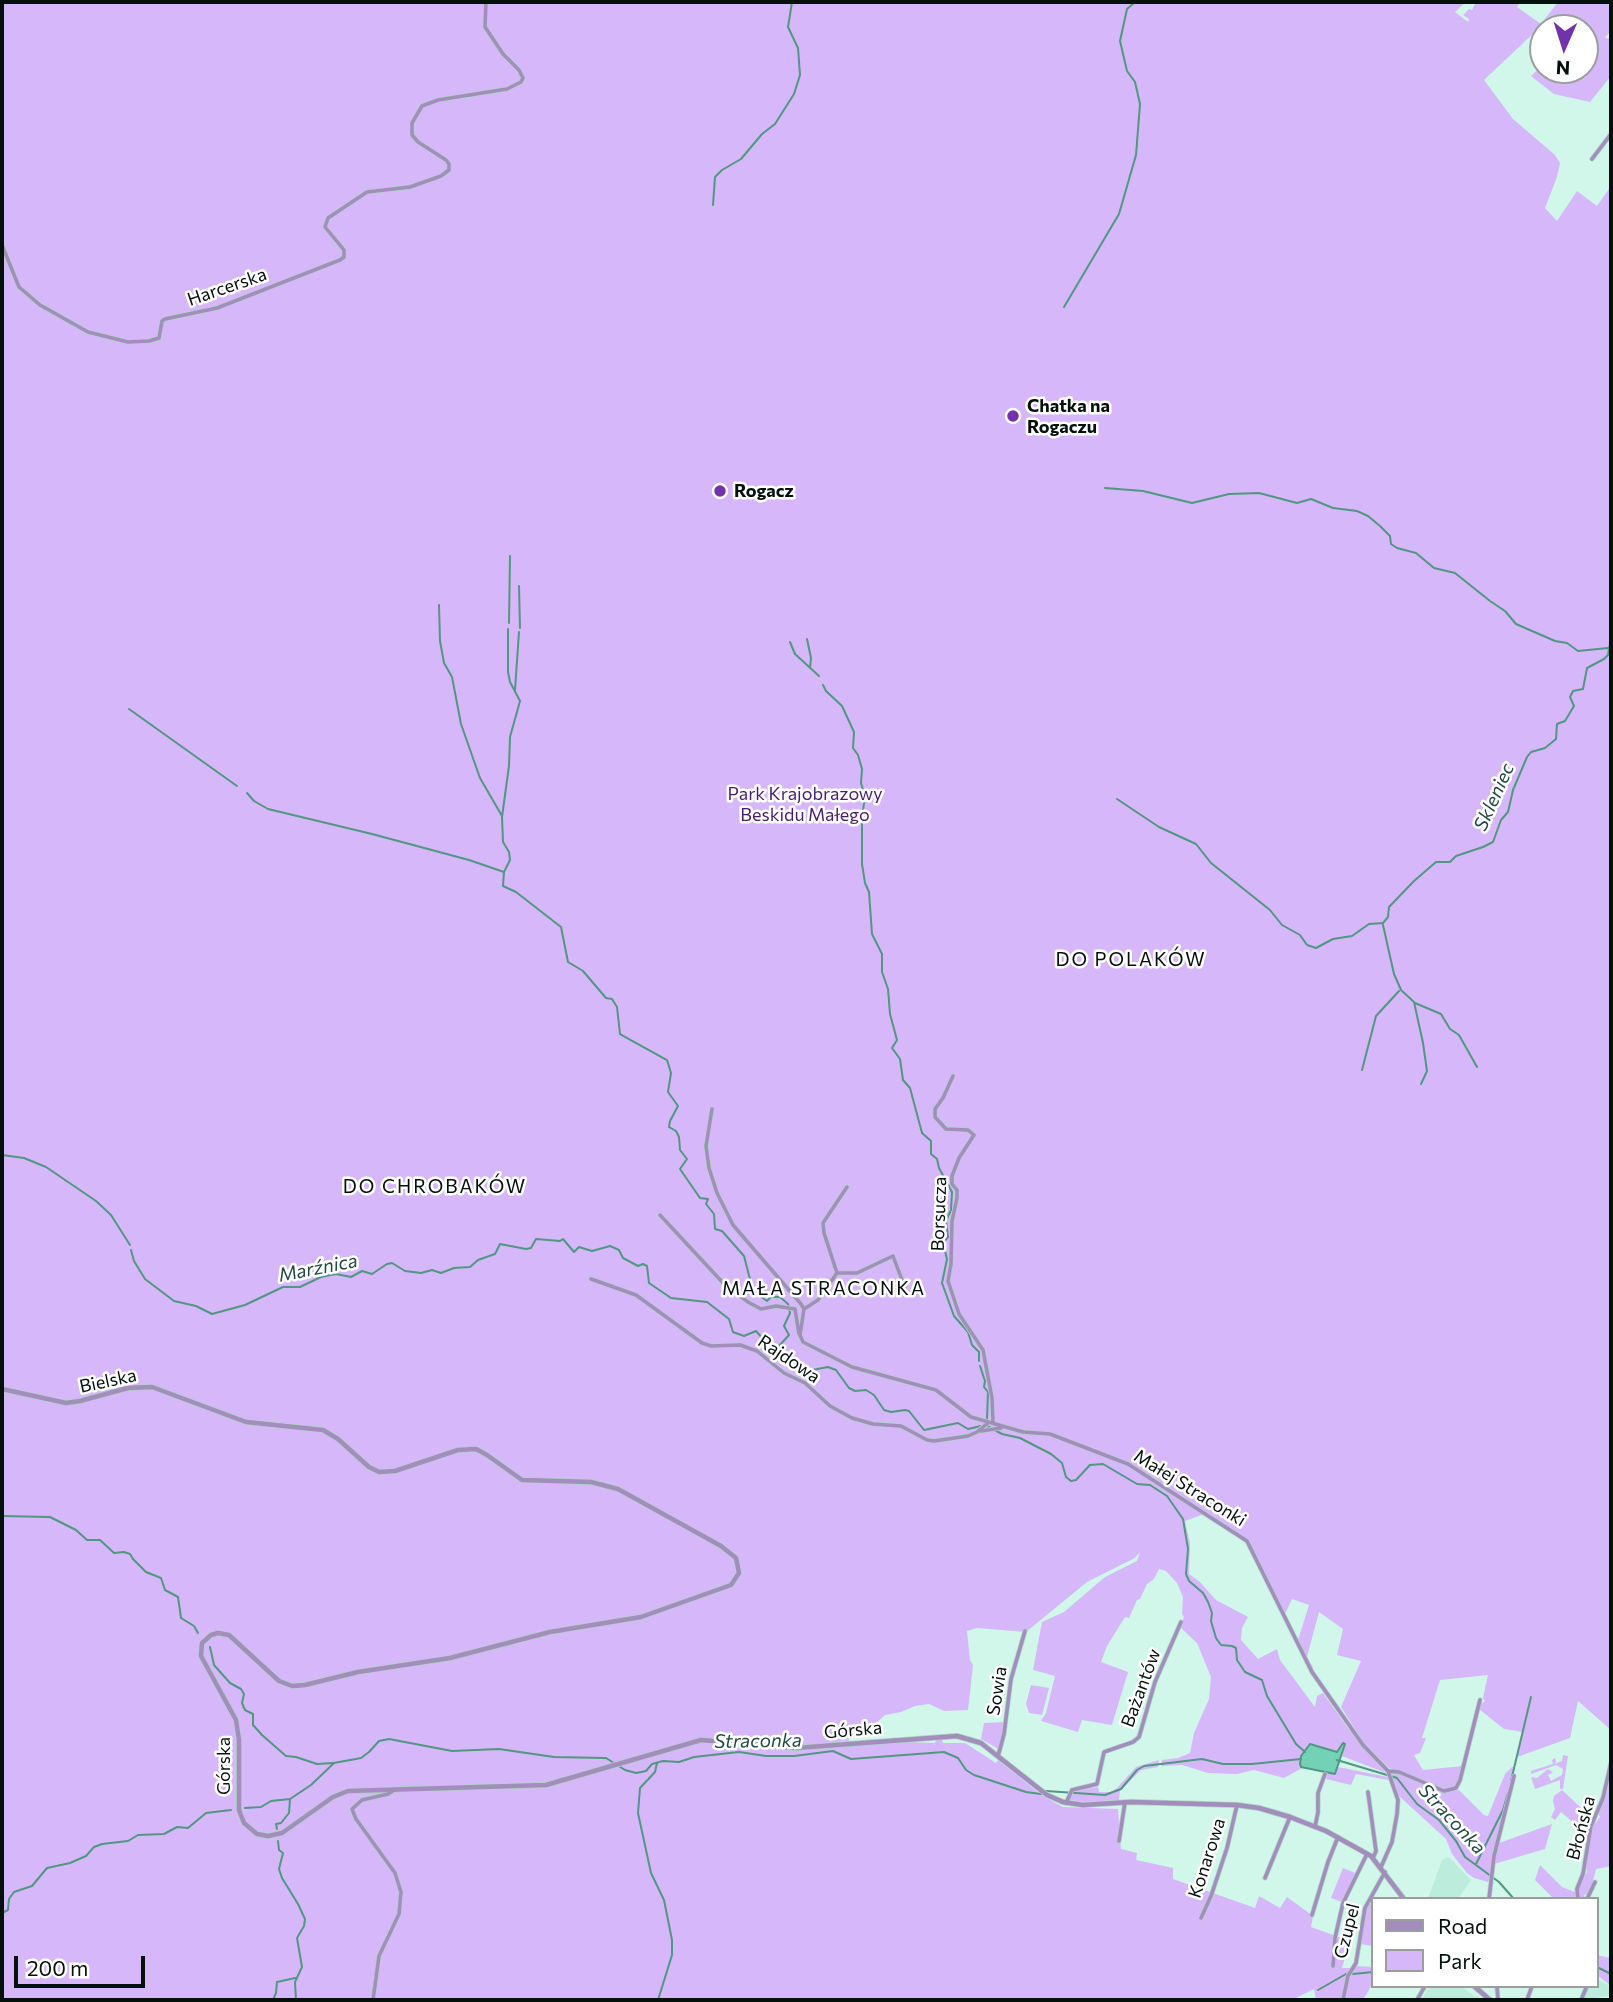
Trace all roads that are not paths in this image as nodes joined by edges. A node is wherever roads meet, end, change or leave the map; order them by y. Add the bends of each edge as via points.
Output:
1 (486, 2) edge
2 (1611, 134) edge
3 (1592, 159) dead end
4 (2, 245) edge
5 (953, 1076) dead end
6 (712, 1109) dead end
7 (847, 1187) dead end
8 (660, 1214) dead end
9 (837, 1273) junction
10 (591, 1279) dead end
11 (905, 1288) dead end
12 (804, 1309) junction
13 (800, 1335) junction
14 (2, 1389) edge
15 (179, 1397) joint
16 (990, 1424) junction
17 (1003, 1427) junction
18 (979, 1431) junction
19 (1181, 1622) dead end
20 (1025, 1630) dead end
21 (1480, 1700) dead end
22 (998, 1756) junction
23 (1611, 1763) edge
24 (1388, 1772) junction
25 (1325, 1774) dead end
26 (1514, 1776) dead end
27 (394, 1790) junction
28 (1368, 1792) dead end
29 (1125, 1802) junction
30 (1066, 1803) junction
31 (1237, 1805) junction
32 (1290, 1817) junction
33 (1315, 1826) junction
34 (1338, 1838) junction
35 (1119, 1841) dead end
36 (1367, 1854) junction
37 (1373, 1858) junction
38 (1383, 1869) junction
39 (1265, 1878) dead end
40 (1594, 1882) dead end
41 (1403, 1897) edge
42 (1489, 1897) edge
43 (1578, 1897) edge
44 (1588, 1897) edge
45 (1312, 1915) dead end
46 (1201, 1917) dead end
47 (1333, 1966) dead end
48 (1476, 1988) edge
49 (373, 2000) edge
50 (1343, 2000) edge
51 (1490, 2000) edge

1 - 4 street, Harcerska via 485,27 519,70 521,82 507,89 429,102 419,110 412,131 418,142 446,160 449,170 410,187 367,192 328,218 327,229 344,250 340,260 217,308 164,319 159,338 123,342 95,335 46,309 19,287
2 - 3 street
5 - 16 street, Borsucza via 935,1117 946,1129 968,1130 974,1135 952,1177 957,1198 948,1280 960,1314 983,1350 992,1398
6 - 12 street via 707,1157 724,1210
7 - 9 street via 823,1223
8 - 13 street via 737,1294 759,1308 794,1308
9 - 11 street via 857,1273 893,1256
9 - 12 street via 818,1300
10 - 18 street, Rajdowa via 636,1295 702,1343 757,1351 852,1418 901,1426 934,1441
12 - 13 street
13 - 16 street, Małej Straconki via 807,1345 852,1367 936,1390 965,1415
14 - 15 street, Bielska via 66,1403 140,1386
15 - 27 street, Górska via 252,1423 327,1432 379,1472 472,1449 522,1480 610,1486 712,1540 736,1558 739,1573 731,1586 641,1617 305,1685 276,1679 226,1634 213,1634 204,1641 201,1658 236,1720 238,1806 249,1829 262,1835 278,1834 340,1794
16 - 17 street, Małej Straconki
16 - 18 street, Rajdowa
17 - 18 street, Rajdowa
17 - 24 street, Małej Straconki via 1051,1434 1128,1464 1243,1538 1315,1677
19 - 30 street, Bażantów via 1155,1682 1139,1737 1104,1752 1097,1784 1070,1793
20 - 22 street, Sowia
21 - 24 street, Małej Straconki via 1455,1788 1444,1791 1399,1772
22 - 27 street, Górska via 976,1741 957,1736 796,1748 712,1740 684,1744 565,1781
22 - 30 street, Górska via 1047,1795
23 - 43 street, Błońska via 1591,1826
24 - 38 street, Małej Straconki via 1398,1814
25 - 33 street
26 - 42 street
27 - 49 street via 362,1800 352,1809 395,1873 401,1892 399,1914 379,1956
28 - 37 street via 1376,1851
29 - 30 street, Górska
29 - 31 street, Górska
29 - 35 street
31 - 32 street, Górska
31 - 46 street, Konarowa via 1227,1848
32 - 33 street, Górska
32 - 39 street
33 - 34 street, Górska
34 - 36 street, Górska
34 - 45 street
36 - 37 street, Górska
36 - 47 street via 1343,1903
37 - 38 street, Górska
38 - 41 street, Górska
38 - 50 street, Czupel via 1365,1908 1356,1963
40 - 44 street
48 - 51 street

